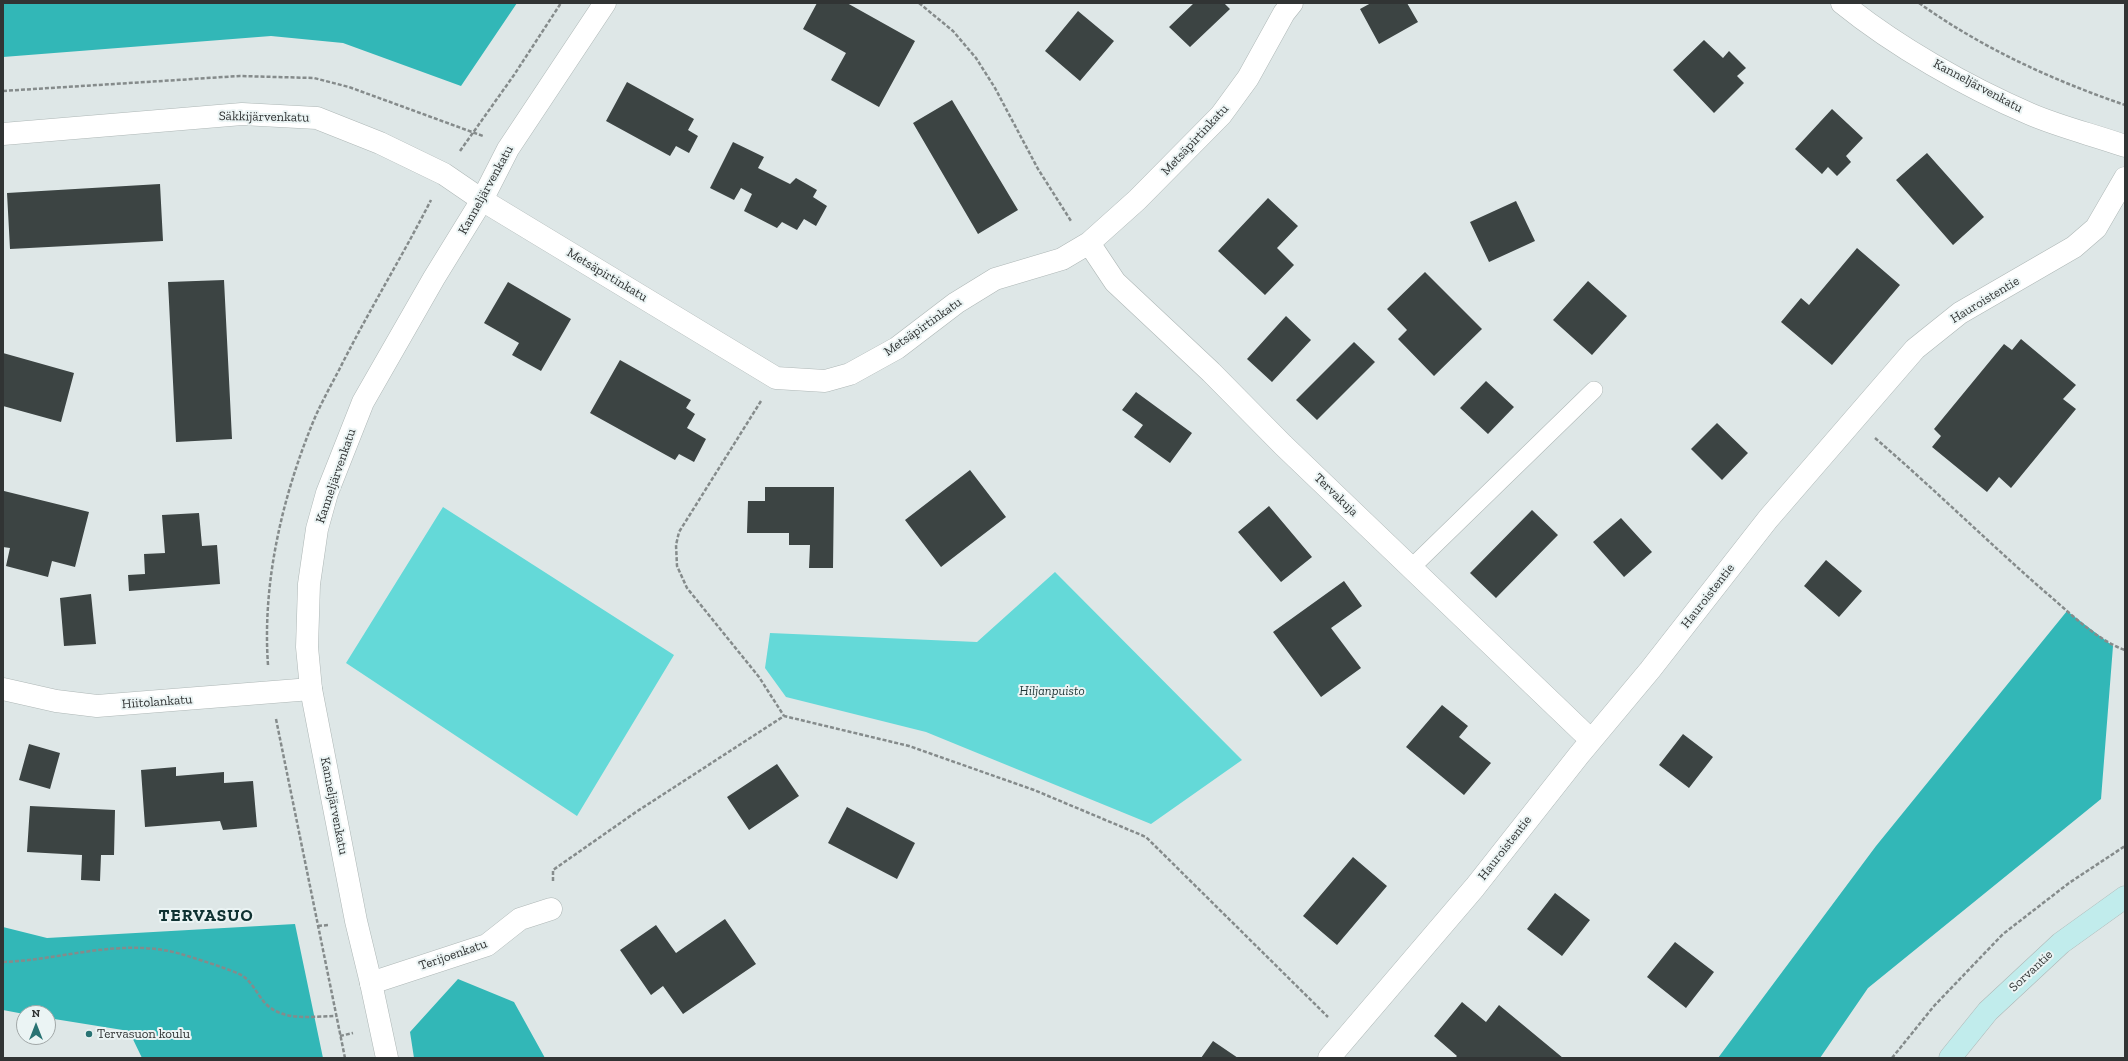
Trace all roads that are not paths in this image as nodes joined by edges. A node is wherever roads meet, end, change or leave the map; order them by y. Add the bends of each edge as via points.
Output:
1 (605, 3) edge
2 (1292, 3) edge
3 (1842, 3) edge
4 (3, 134) edge
5 (2125, 146) edge
6 (2125, 178) edge
7 (482, 200) junction
8 (1089, 243) junction
9 (1594, 390) dead end
10 (1411, 568) junction
11 (3, 689) edge
12 (311, 689) junction
13 (1591, 740) junction
14 (2125, 897) edge
15 (551, 909) road end
16 (372, 983) junction
17 (387, 1058) edge
18 (1329, 1058) edge
19 (1950, 1058) edge

1 - 7 street, Kanneljärvenkatu via 508,149
2 - 8 street, Metsäpirtinkatu via 1284,12 1248,78 1221,115 1138,200
3 - 5 street, Kanneljärvenkatu via 1903,46 1969,84 2031,114
4 - 7 street, Säkkijärvenkatu via 242,114 317,118 380,143 444,174
6 - 13 street, Hauroistentie via 2096,228 2074,247 1960,313 1915,349 1768,519 1650,670
7 - 8 street, Metsäpirtinkatu via 776,378 824,381 850,374 897,348 956,304 995,279 1062,259
7 - 12 street, Kanneljärvenkatu via 363,402 328,493 317,530 309,584 307,647
8 - 10 street, Tervakuja via 1115,282
9 - 10 lane
10 - 13 street, Tervakuja
11 - 12 street, Hiitolankatu via 56,702 97,706
12 - 16 street, Kanneljärvenkatu via 356,921
13 - 18 street, Hauroistentie via 1475,887
14 - 19 main road, Sorvantie via 2061,943 1988,1011
15 - 16 street, Terijoenkatu via 520,919 488,945
16 - 17 street, Kanneljärvenkatu

